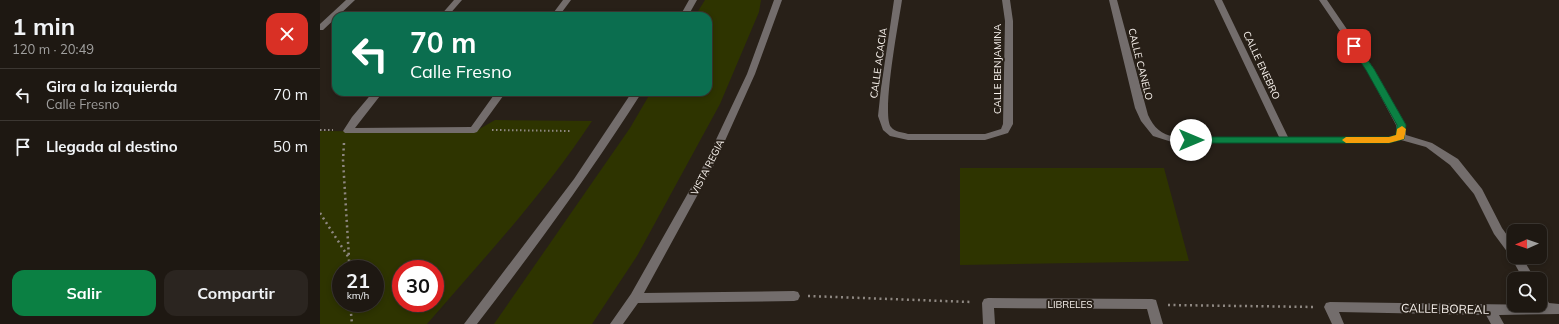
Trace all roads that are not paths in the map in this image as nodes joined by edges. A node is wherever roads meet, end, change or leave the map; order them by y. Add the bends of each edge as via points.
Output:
1 (351, 0) edge
2 (458, 0) edge
3 (567, 0) edge
4 (692, 0) edge
5 (778, 0) edge
6 (898, 0) edge
7 (1006, 0) edge
8 (1113, 0) edge
9 (1218, 0) edge
10 (1322, 0) edge
11 (338, 12) edge
12 (448, 12) edge
13 (558, 12) edge
14 (686, 12) edge
15 (332, 17) edge
16 (320, 28) edge
17 (375, 96) edge
18 (498, 96) edge
19 (635, 96) edge
20 (998, 134) joint
21 (1400, 137) junction
22 (1285, 140) junction
23 (1507, 244) edge
24 (794, 296) road end
25 (635, 298) junction
26 (1547, 305) edge
27 (1507, 308) edge
28 (1489, 310) junction
29 (1559, 310) edge
30 (470, 324) edge
31 (616, 324) edge
32 (989, 324) edge
33 (1157, 324) edge
34 (1338, 324) edge
35 (1498, 324) edge

1 - 11 street
2 - 12 street
3 - 13 street
4 - 14 street
5 - 25 street, VISTA REGIA via 751,74 710,163
6 - 20 street, CALLE ACACIA via 885,88 883,116 886,128 893,134 908,137 985,137
7 - 20 street, CALLE BENJAMINA via 1009,21 1008,124 1005,131
8 - 22 street, CALLE CANELO via 1140,108 1145,122 1152,131 1175,140
9 - 22 street, CALLE ENEBRO
10 - 21 street via 1370,69 1401,125
15 - 16 street
17 - 18 street via 348,131 474,130
19 - 30 street via 615,128 526,254
21 - 22 street via 1389,140
21 - 23 street via 1429,145 1454,162 1478,192
24 - 25 street
25 - 31 street, VISTA REGIA
26 - 29 street, CALLE BOREAL
27 - 28 street, CALLE BOREAL
28 - 34 street, CALLE BOREAL via 1330,307
28 - 35 street
32 - 33 street, LIBRELES via 988,303 1152,304

